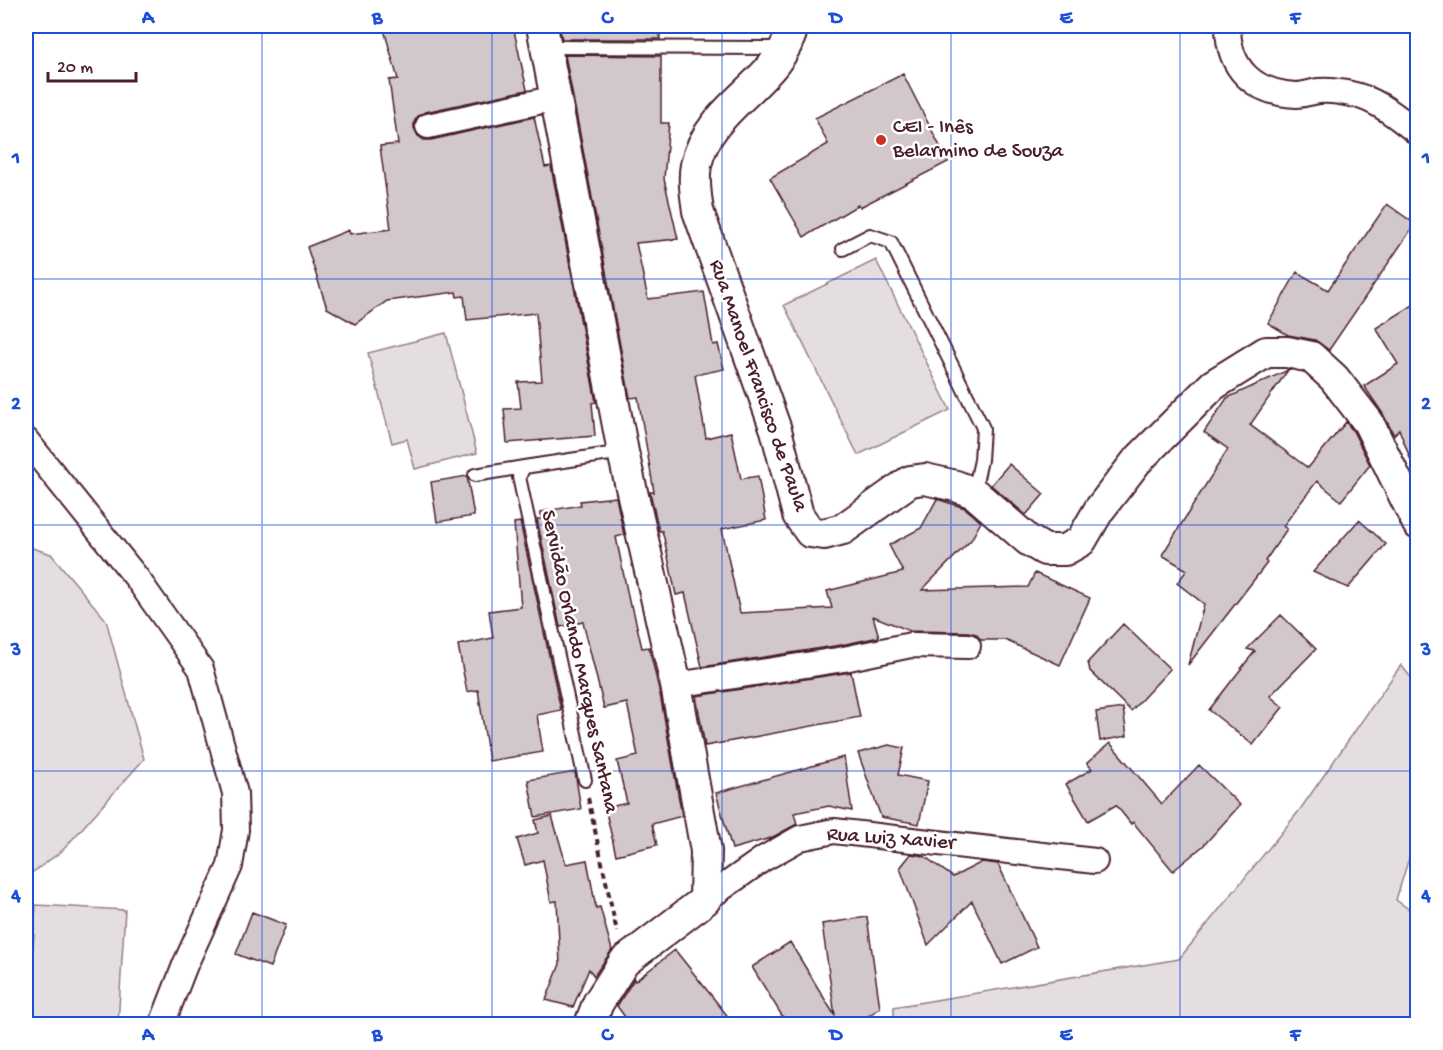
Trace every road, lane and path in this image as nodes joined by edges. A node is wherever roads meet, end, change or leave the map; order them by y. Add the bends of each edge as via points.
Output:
1 (1228, 26) edge
2 (544, 36) edge
3 (789, 37) edge
4 (556, 98) junction
5 (428, 126) dead end
6 (1418, 133) edge
7 (843, 249) dead end
8 (26, 440) edge
9 (623, 452) junction
10 (524, 467) junction
11 (475, 475) dead end
12 (974, 493) junction
13 (1418, 524) edge
14 (968, 646) dead end
15 (676, 685) junction
16 (585, 780) joint
17 (1095, 861) dead end
18 (705, 900) junction
19 (624, 962) junction
20 (162, 1024) edge
21 (590, 1024) edge

1 - 6 street via 1231,51 1252,82 1273,92 1352,94 1384,106
2 - 3 lane
2 - 4 street
3 - 12 street, Rua Manoel Francisco de Paula via 777,62 728,109 703,143 696,166 695,192 698,211 776,430 798,515 810,532 824,534 843,529 910,481 925,479
4 - 5 street
4 - 9 street
7 - 12 lane via 870,236 891,242 982,429
8 - 20 street via 136,577 201,669 235,793 236,830 230,866
9 - 10 lane
9 - 15 street
10 - 11 lane
10 - 16 lane, Servidão Orlando Marques Santana via 519,477
12 - 13 street, Rua Manoel Francisco de Paula via 1028,540 1045,550 1065,550 1081,541 1136,462 1213,386 1266,352 1287,352 1311,357 1334,378 1368,422
14 - 15 street via 911,645
15 - 18 street via 706,851
16 - 19 path, Servidão Orlando Marques Santana
17 - 18 street, Rua Luiz Xavier via 834,831 800,838
18 - 19 street
19 - 21 street via 598,1003

